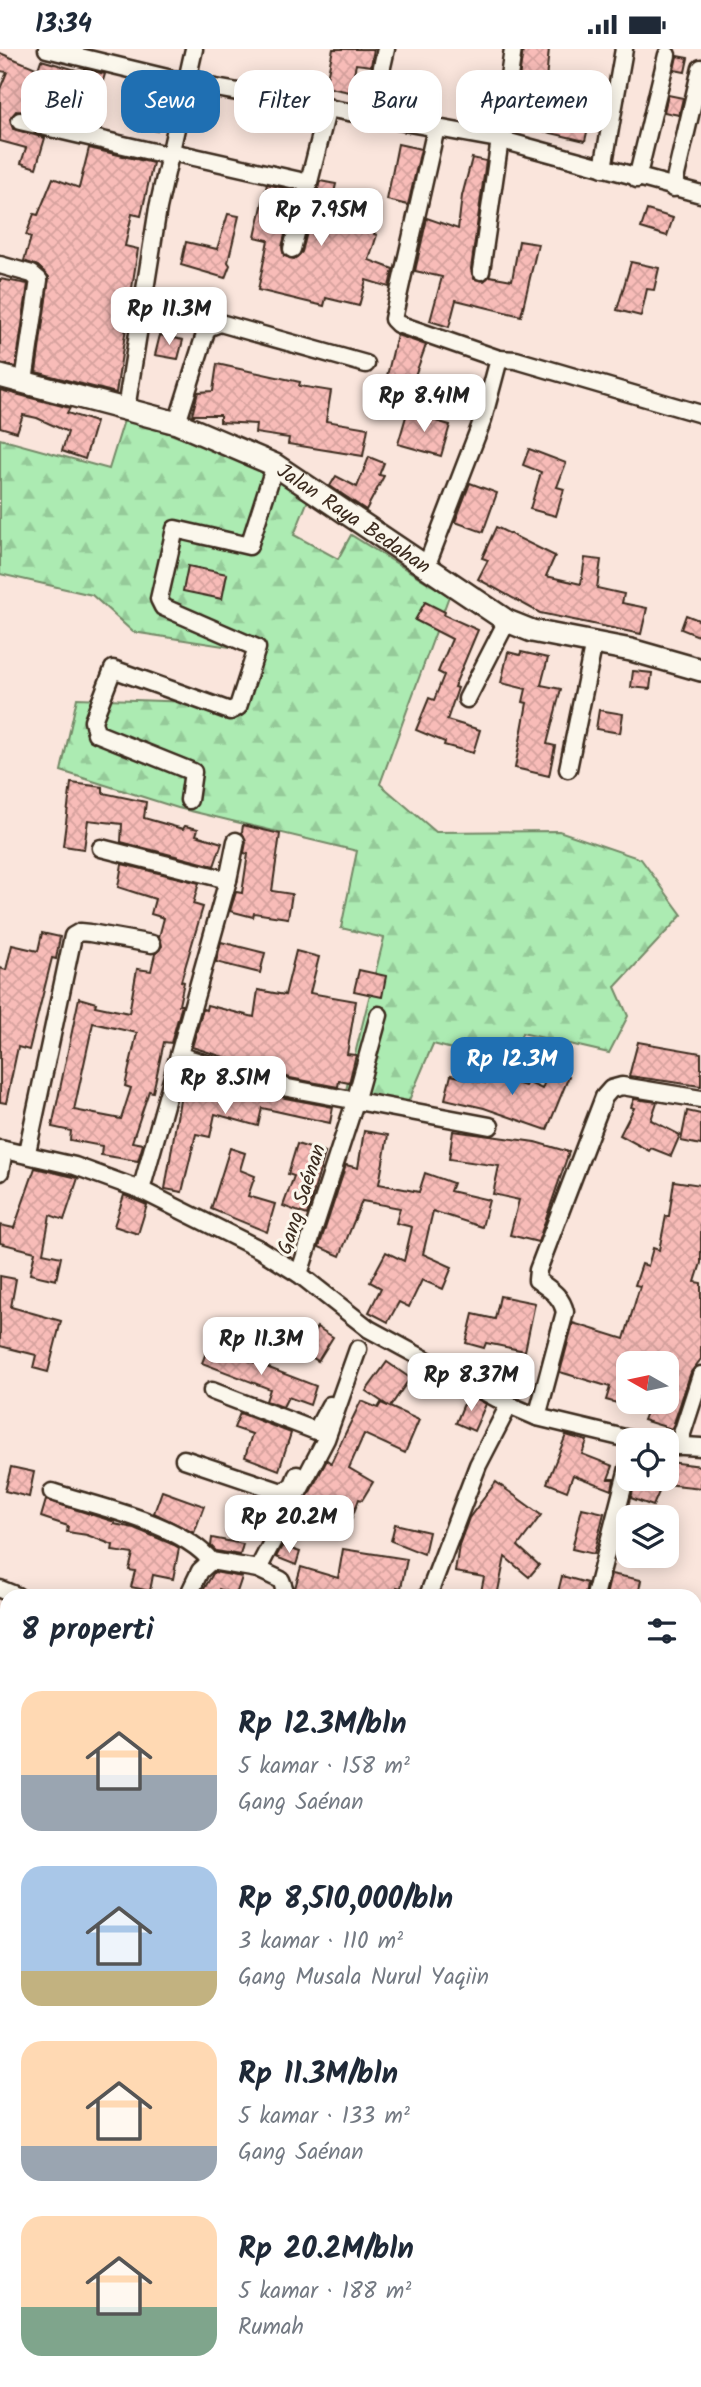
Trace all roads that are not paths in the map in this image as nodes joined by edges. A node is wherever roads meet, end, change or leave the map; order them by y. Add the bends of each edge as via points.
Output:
1 (47, 49) edge
2 (194, 49) edge
3 (386, 49) edge
4 (513, 49) edge
5 (624, 49) edge
6 (667, 55) dead end
7 (701, 68) edge
8 (134, 70) edge
9 (190, 70) edge
10 (381, 70) edge
11 (20, 121) dead end
12 (442, 129) edge
13 (177, 133) edge
14 (322, 133) edge
15 (435, 133) edge
16 (498, 139) junction
17 (172, 154) junction
18 (603, 168) junction
19 (637, 179) junction
20 (309, 183) junction
21 (673, 188) junction
22 (701, 194) edge
23 (292, 249) dead end
24 (0, 265) edge
25 (481, 271) dead end
26 (499, 359) junction
27 (366, 364) dead end
28 (0, 376) edge
29 (24, 381) junction
30 (126, 409) junction
31 (701, 414) edge
32 (177, 423) junction
33 (275, 465) junction
34 (426, 567) junction
35 (506, 621) junction
36 (594, 642) junction
37 (701, 670) edge
38 (467, 699) dead end
39 (568, 769) dead end
40 (190, 800) dead end
41 (236, 841) dead end
42 (101, 848) dead end
43 (228, 880) junction
44 (152, 944) dead end
45 (379, 1015) dead end
46 (180, 1056) junction
47 (701, 1099) edge
48 (355, 1102) junction
49 (491, 1126) dead end
50 (2, 1149) edge
51 (27, 1153) junction
52 (0, 1172) edge
53 (141, 1190) junction
54 (299, 1275) junction
55 (369, 1329) junction
56 (358, 1349) junction
57 (701, 1375) edge
58 (212, 1391) dead end
59 (509, 1405) junction
60 (537, 1417) junction
61 (679, 1430) edge
62 (316, 1431) junction
63 (616, 1436) edge
64 (679, 1445) edge
65 (701, 1447) edge
66 (184, 1459) dead end
67 (622, 1491) edge
68 (52, 1492) dead end
69 (211, 1560) junction
70 (258, 1569) junction
71 (191, 1589) edge
72 (284, 1589) edge
73 (431, 1589) edge
74 (597, 1589) edge

1 - 8 street
2 - 9 street
3 - 10 street
4 - 16 street
5 - 18 street
6 - 19 street
7 - 21 street
11 - 17 street
12 - 16 street
13 - 17 street
14 - 20 street
15 - 26 street via 393,319
16 - 18 street
16 - 25 street
17 - 20 street
17 - 30 street via 158,208
18 - 19 street
19 - 21 street
20 - 23 street
21 - 22 street
24 - 29 street via 38,280
26 - 31 street via 516,360
26 - 34 street via 483,419
27 - 32 street via 219,323 207,328
28 - 29 street, Jalan Raya Bedahan
29 - 30 street, Jalan Raya Bedahan
30 - 32 street, Jalan Raya Bedahan
32 - 33 street, Jalan Raya Bedahan
33 - 34 street, Jalan Raya Bedahan
33 - 40 street via 249,545 176,529 159,599 163,607 257,648 238,707 230,712 113,669 93,722 96,733 193,772
34 - 35 street, Jalan Raya Bedahan
35 - 36 street, Jalan Raya Bedahan via 532,631
35 - 38 street
36 - 37 street, Jalan Raya Bedahan
36 - 39 street
41 - 43 street
42 - 43 street
43 - 46 street
44 - 51 street via 80,932 73,936
45 - 48 street, Gang Saénan
46 - 48 street
46 - 53 street
47 - 60 street via 622,1086 604,1097 538,1270 537,1280 553,1290 565,1312
48 - 49 street
48 - 54 street, Gang Saénan
50 - 51 street
50 - 52 street
51 - 53 street via 116,1178
53 - 54 street
54 - 55 street
55 - 56 street
55 - 59 street
56 - 62 street
56 - 70 street via 326,1439
57 - 61 street
58 - 62 street
59 - 60 street
59 - 73 street via 473,1476
60 - 63 street
62 - 66 street via 288,1491
64 - 65 street
67 - 74 street
68 - 69 street via 180,1536 200,1547
69 - 70 street
69 - 71 street
70 - 72 street via 281,1580

